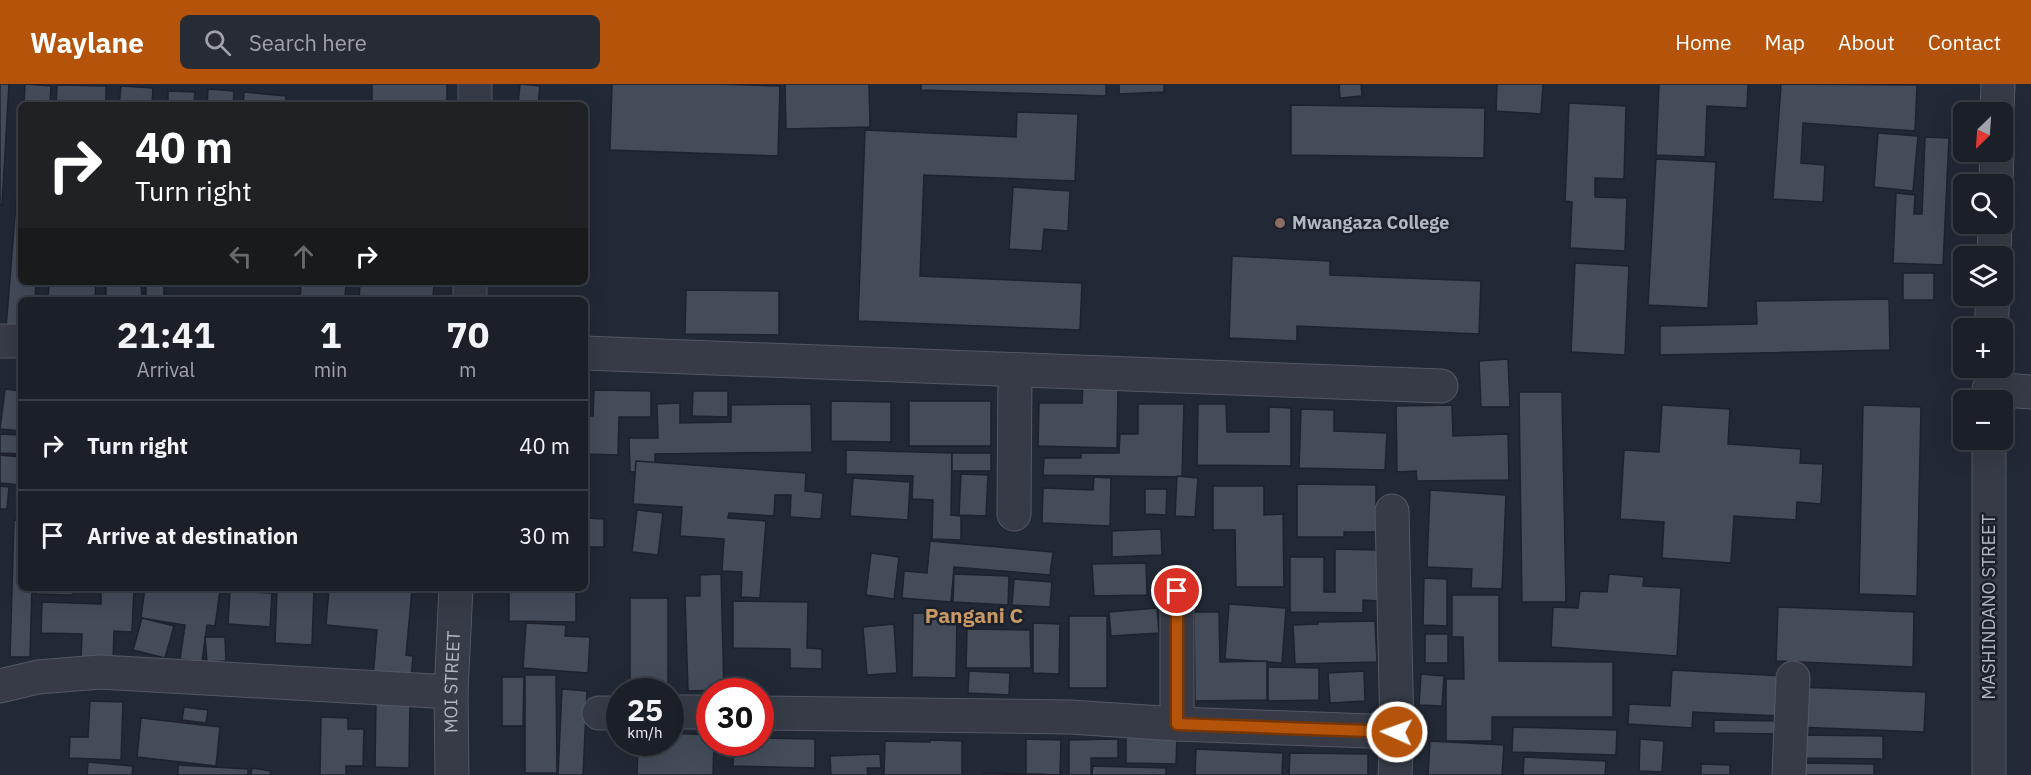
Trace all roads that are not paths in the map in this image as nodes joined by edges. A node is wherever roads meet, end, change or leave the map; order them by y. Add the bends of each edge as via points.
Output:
1 (475, 84) edge
2 (1998, 84) edge
3 (475, 102) edge
4 (1997, 102) edge
5 (0, 341) edge
6 (18, 341) edge
7 (588, 353) edge
8 (1015, 370) junction
9 (1441, 386) dead end
10 (1989, 386) edge
11 (2031, 392) edge
12 (1989, 450) edge
13 (1392, 511) dead end
14 (1014, 514) dead end
15 (456, 591) edge
16 (1177, 591) dead end
17 (1793, 678) dead end
18 (0, 686) edge
19 (451, 692) junction
20 (774, 712) edge
21 (1177, 724) junction
22 (1397, 732) junction
23 (452, 775) edge
24 (1395, 775) edge
25 (1789, 775) edge
26 (1989, 775) edge

1 - 3 street
2 - 4 street
5 - 6 street
7 - 8 street
8 - 9 street
8 - 14 street
10 - 11 street
12 - 26 street, MASHINDANO STREET
13 - 22 street
15 - 19 street, MOI STREET
16 - 21 street
17 - 25 street
18 - 19 street via 38,677 100,672
19 - 23 street, MOI STREET
20 - 21 street via 1070,717
21 - 22 street
22 - 24 street

